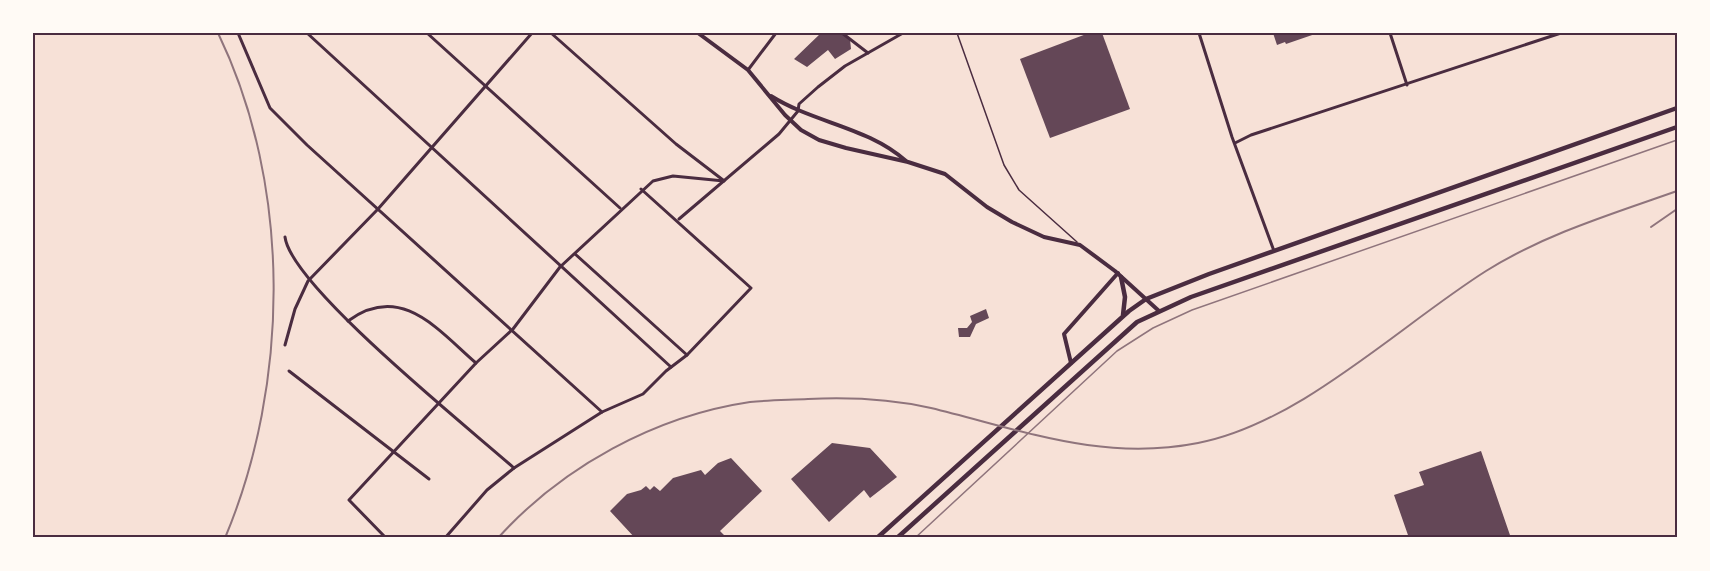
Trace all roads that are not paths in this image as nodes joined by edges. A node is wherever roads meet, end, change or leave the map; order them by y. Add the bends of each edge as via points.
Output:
1 (238, 33) edge
2 (307, 33) edge
3 (428, 33) edge
4 (532, 33) edge
5 (551, 33) edge
6 (698, 33) edge
7 (776, 33) edge
8 (842, 33) edge
9 (903, 33) edge
10 (957, 33) edge
11 (1199, 33) edge
12 (1390, 33) edge
13 (1561, 33) edge
14 (868, 53) junction
15 (748, 70) junction
16 (1407, 85) junction
17 (484, 86) junction
18 (765, 92) junction
19 (1677, 108) edge
20 (798, 111) junction
21 (791, 121) junction
22 (1677, 127) edge
23 (1235, 143) junction
24 (432, 148) junction
25 (908, 162) junction
26 (724, 180) junction
27 (641, 189) junction
28 (620, 208) junction
29 (378, 210) junction
30 (678, 220) junction
31 (285, 237) dead end
32 (1080, 245) junction
33 (1274, 251) junction
34 (575, 254) junction
35 (560, 267) junction
36 (1119, 275) junction
37 (308, 280) junction
38 (1146, 299) junction
39 (1159, 311) junction
40 (1122, 318) junction
41 (348, 321) junction
42 (513, 328) junction
43 (285, 345) dead end
44 (687, 355) junction
45 (476, 363) junction
46 (1071, 363) junction
47 (671, 367) junction
48 (289, 371) dead end
49 (440, 402) junction
50 (602, 412) junction
51 (395, 450) junction
52 (514, 468) junction
53 (429, 479) dead end
54 (386, 538) edge
55 (445, 538) edge
56 (878, 538) edge
57 (897, 538) edge

1 - 29 street via 270,108
2 - 24 street
3 - 17 street
4 - 17 street
5 - 26 street via 676,144
6 - 15 street
7 - 15 street
8 - 14 street
9 - 14 street
10 - 32 lane via 1004,165 1019,190
11 - 23 street
12 - 16 street
13 - 16 street
14 - 20 street via 818,87 799,104
15 - 18 street
16 - 23 street
17 - 24 street
17 - 28 street
18 - 20 street
18 - 21 street
19 - 33 main road
20 - 21 street
20 - 25 street via 873,138 890,146
21 - 25 street via 819,140
21 - 26 street
22 - 39 main road
23 - 33 street
24 - 29 street
24 - 35 street
25 - 32 street via 945,174 987,207 1020,226 1044,237
26 - 27 street via 663,177
26 - 30 street
27 - 28 street
27 - 30 street
28 - 34 street
29 - 37 street
29 - 42 street
30 - 44 street via 751,288
31 - 37 street via 286,248
32 - 36 street
33 - 38 main road
34 - 35 street
34 - 44 street
35 - 42 street
35 - 47 street
36 - 38 street
36 - 40 main road via 1125,306
36 - 46 street via 1064,334
37 - 41 street
37 - 43 street
38 - 39 street
38 - 40 main road
39 - 57 main road via 1137,322
40 - 46 main road
41 - 45 street via 358,314 394,305 419,314
41 - 49 street
42 - 45 street
42 - 50 street
44 - 47 street
45 - 49 street
46 - 56 main road
47 - 50 street via 643,394
48 - 51 street
49 - 51 street
49 - 52 street
50 - 52 street
51 - 53 street
51 - 54 street via 349,500
52 - 55 street via 487,490

